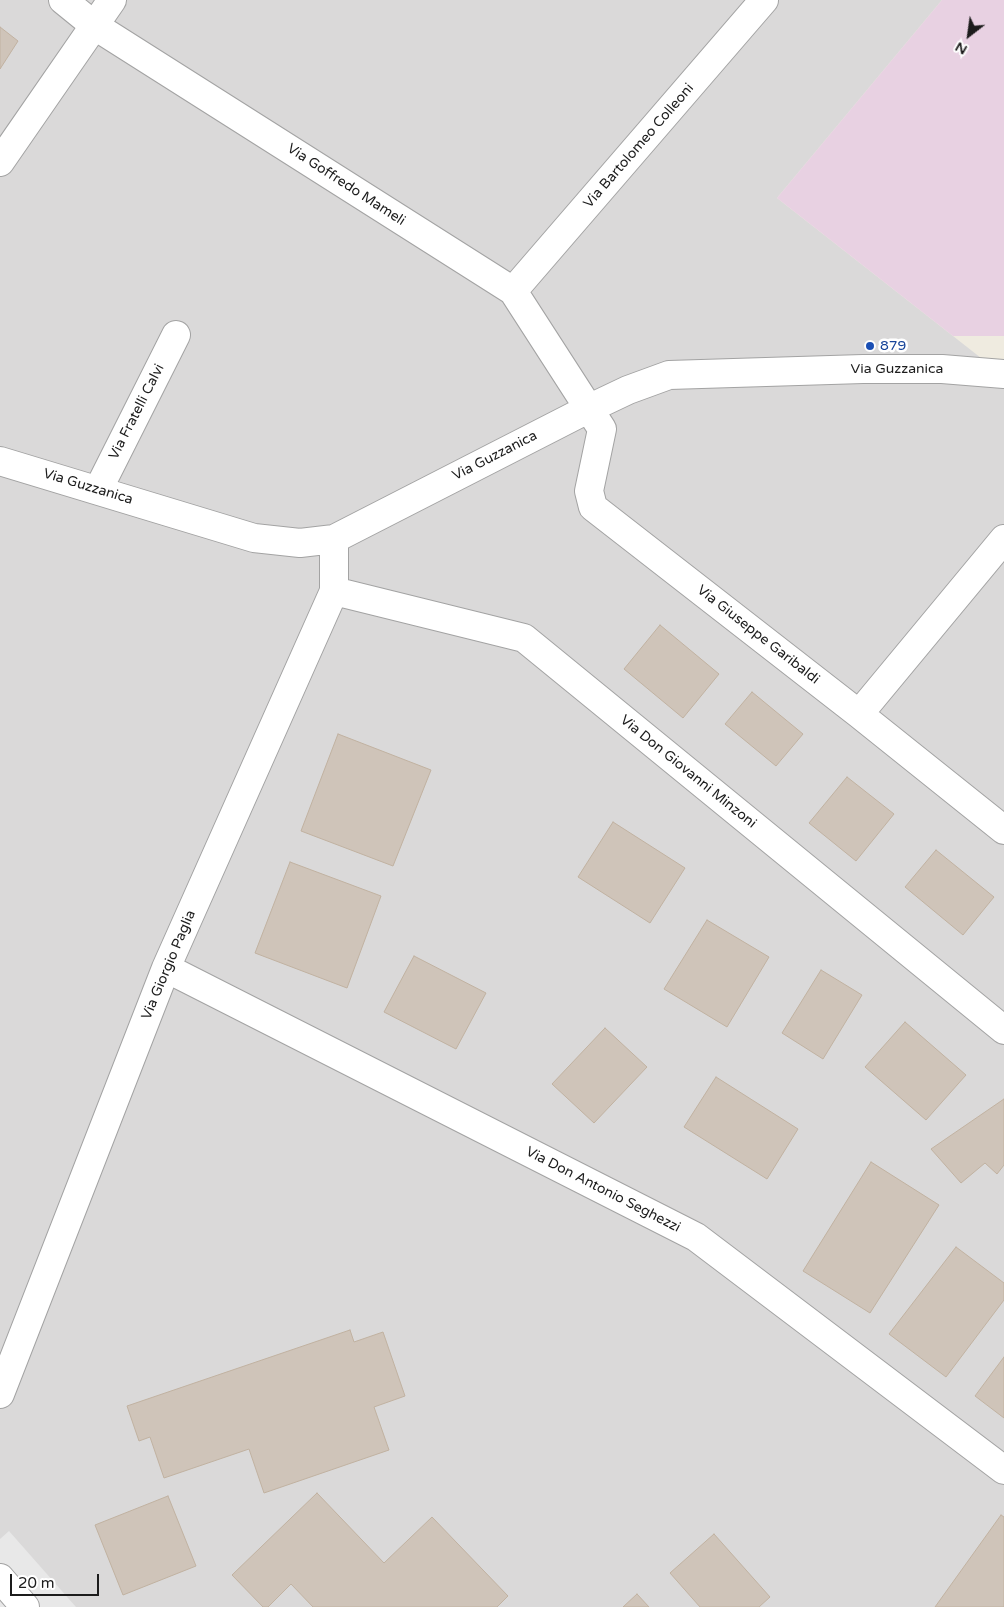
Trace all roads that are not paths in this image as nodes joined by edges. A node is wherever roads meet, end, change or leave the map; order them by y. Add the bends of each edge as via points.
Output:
1 (63, 0) edge
2 (112, 0) edge
3 (764, 0) edge
4 (95, 26) junction
5 (0, 162) edge
6 (513, 291) junction
7 (176, 335) dead end
8 (1004, 374) edge
9 (588, 409) junction
10 (0, 461) edge
11 (98, 490) junction
12 (334, 539) junction
13 (1004, 540) edge
14 (334, 591) junction
15 (859, 714) junction
16 (1004, 830) edge
17 (166, 968) junction
18 (1004, 1030) edge
19 (0, 1394) edge
20 (1004, 1470) edge
21 (0, 1578) edge
22 (25, 1607) edge

1 - 4 street, Via Goffredo Mameli
2 - 4 street
3 - 6 street, Via Bartolomeo Colleoni
4 - 5 street
4 - 6 street, Via Goffredo Mameli
6 - 9 street, Via Goffredo Mameli
7 - 11 street, Via Fratelli Calvi
8 - 9 street, Via Guzzanica via 942,369 863,369 669,375
9 - 12 street, Via Guzzanica
9 - 15 street, Via Giuseppe Garibaldi via 602,429 589,491 593,507
10 - 11 street, Via Guzzanica
11 - 12 street, Via Guzzanica via 254,538 300,543
12 - 14 street, Via Giorgio Paglia
13 - 15 street
14 - 17 street, Via Giorgio Paglia
14 - 18 street, Via Don Giovanni Minzoni via 524,638
15 - 16 street, Via Giuseppe Garibaldi
17 - 19 street, Via Giorgio Paglia
17 - 20 street, Via Don Antonio Seghezzi via 696,1237
21 - 22 street

